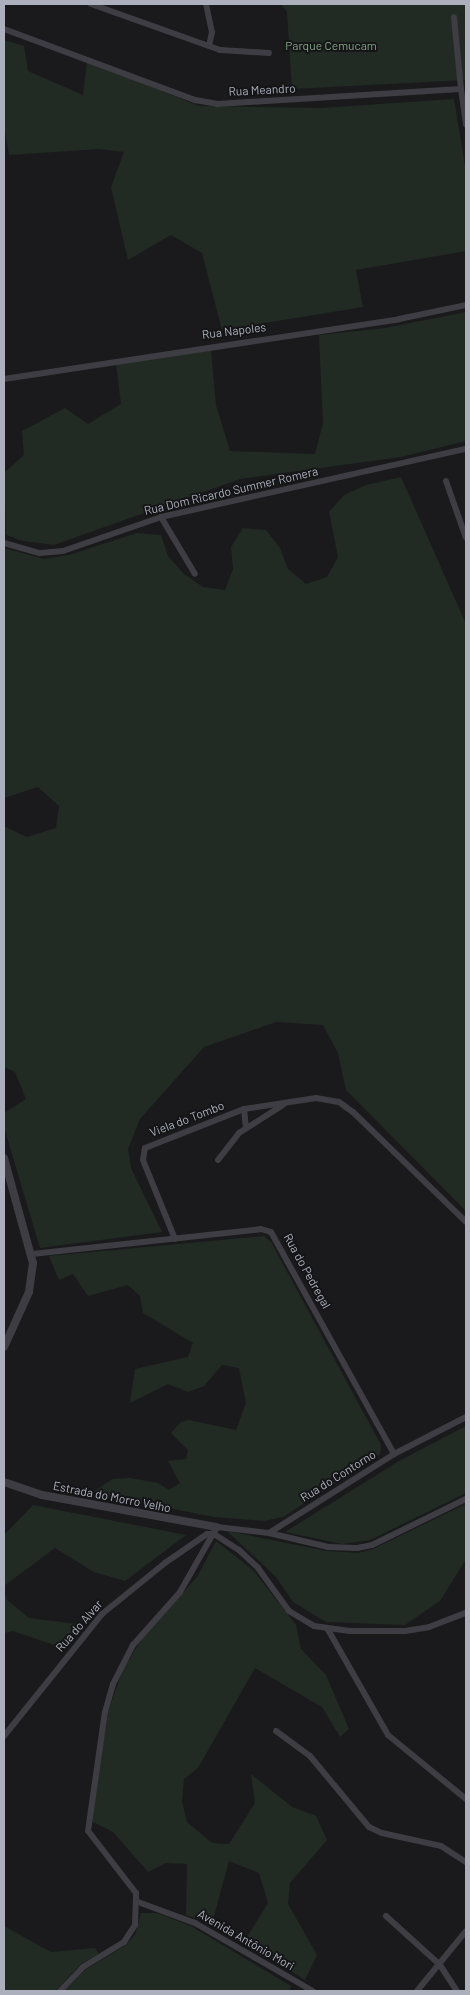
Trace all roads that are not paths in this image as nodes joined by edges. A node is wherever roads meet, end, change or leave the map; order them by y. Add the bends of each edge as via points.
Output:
1 (91, 4) edge
2 (206, 4) edge
3 (454, 17) dead end
4 (4, 29) edge
5 (209, 46) junction
6 (269, 53) dead end
7 (460, 89) junction
8 (466, 125) edge
9 (466, 305) edge
10 (4, 379) edge
11 (466, 449) edge
12 (446, 481) dead end
13 (161, 517) junction
14 (466, 538) edge
15 (4, 543) edge
16 (195, 574) dead end
17 (286, 1103) junction
18 (244, 1109) junction
19 (246, 1128) junction
20 (4, 1158) edge
21 (218, 1160) dead end
22 (466, 1222) edge
23 (176, 1239) junction
24 (32, 1254) junction
25 (4, 1347) edge
26 (466, 1417) edge
27 (394, 1454) junction
28 (4, 1482) edge
29 (466, 1499) edge
30 (216, 1530) junction
31 (269, 1533) junction
32 (466, 1613) edge
33 (327, 1628) junction
34 (276, 1731) dead end
35 (4, 1736) edge
36 (466, 1799) edge
37 (466, 1862) edge
38 (138, 1902) junction
39 (386, 1916) dead end
40 (466, 1931) edge
41 (440, 1965) junction
42 (60, 1991) edge
43 (313, 1991) edge
44 (417, 1991) edge
45 (457, 1991) edge

1 - 5 street
2 - 5 street via 212,32
3 - 7 street
4 - 7 street, Rua Meandro via 195,100 217,104
5 - 6 street via 232,52
7 - 8 street
9 - 10 street, Rua Napoles via 399,319
11 - 13 street, Rua Dom Ricardo Summer Romera
12 - 14 street
13 - 15 street, Rua Dom Ricardo Summer Romera via 52,553
13 - 16 street
17 - 18 street
17 - 19 street
17 - 22 street via 316,1098 339,1102
18 - 19 street
18 - 23 street, Viela do Tombo via 145,1148 142,1160
19 - 21 street via 232,1140
20 - 24 street
23 - 24 street, Rua do Pedregal
23 - 27 street, Rua do Pedregal via 262,1229 272,1232
24 - 25 street via 33,1274 29,1292
26 - 27 street, Rua do Contorno
27 - 31 street, Rua do Contorno
28 - 30 street, Estrada do Morro Velho via 42,1495
29 - 31 street via 372,1545 357,1548 328,1547
30 - 31 street
30 - 33 street via 258,1568 294,1616
30 - 35 street, Rua do Alvar via 200,1537 102,1614
30 - 38 street via 180,1592 133,1645 113,1684 105,1712 88,1831 131,1882
32 - 33 street via 429,1627 406,1631
33 - 36 street via 388,1735
34 - 37 street via 310,1756 369,1827 441,1846
38 - 42 street via 135,1925 128,1938 83,1968
38 - 43 street, Avenida Antônio Mori via 195,1922
39 - 41 street
40 - 41 street
41 - 44 street
41 - 45 street

